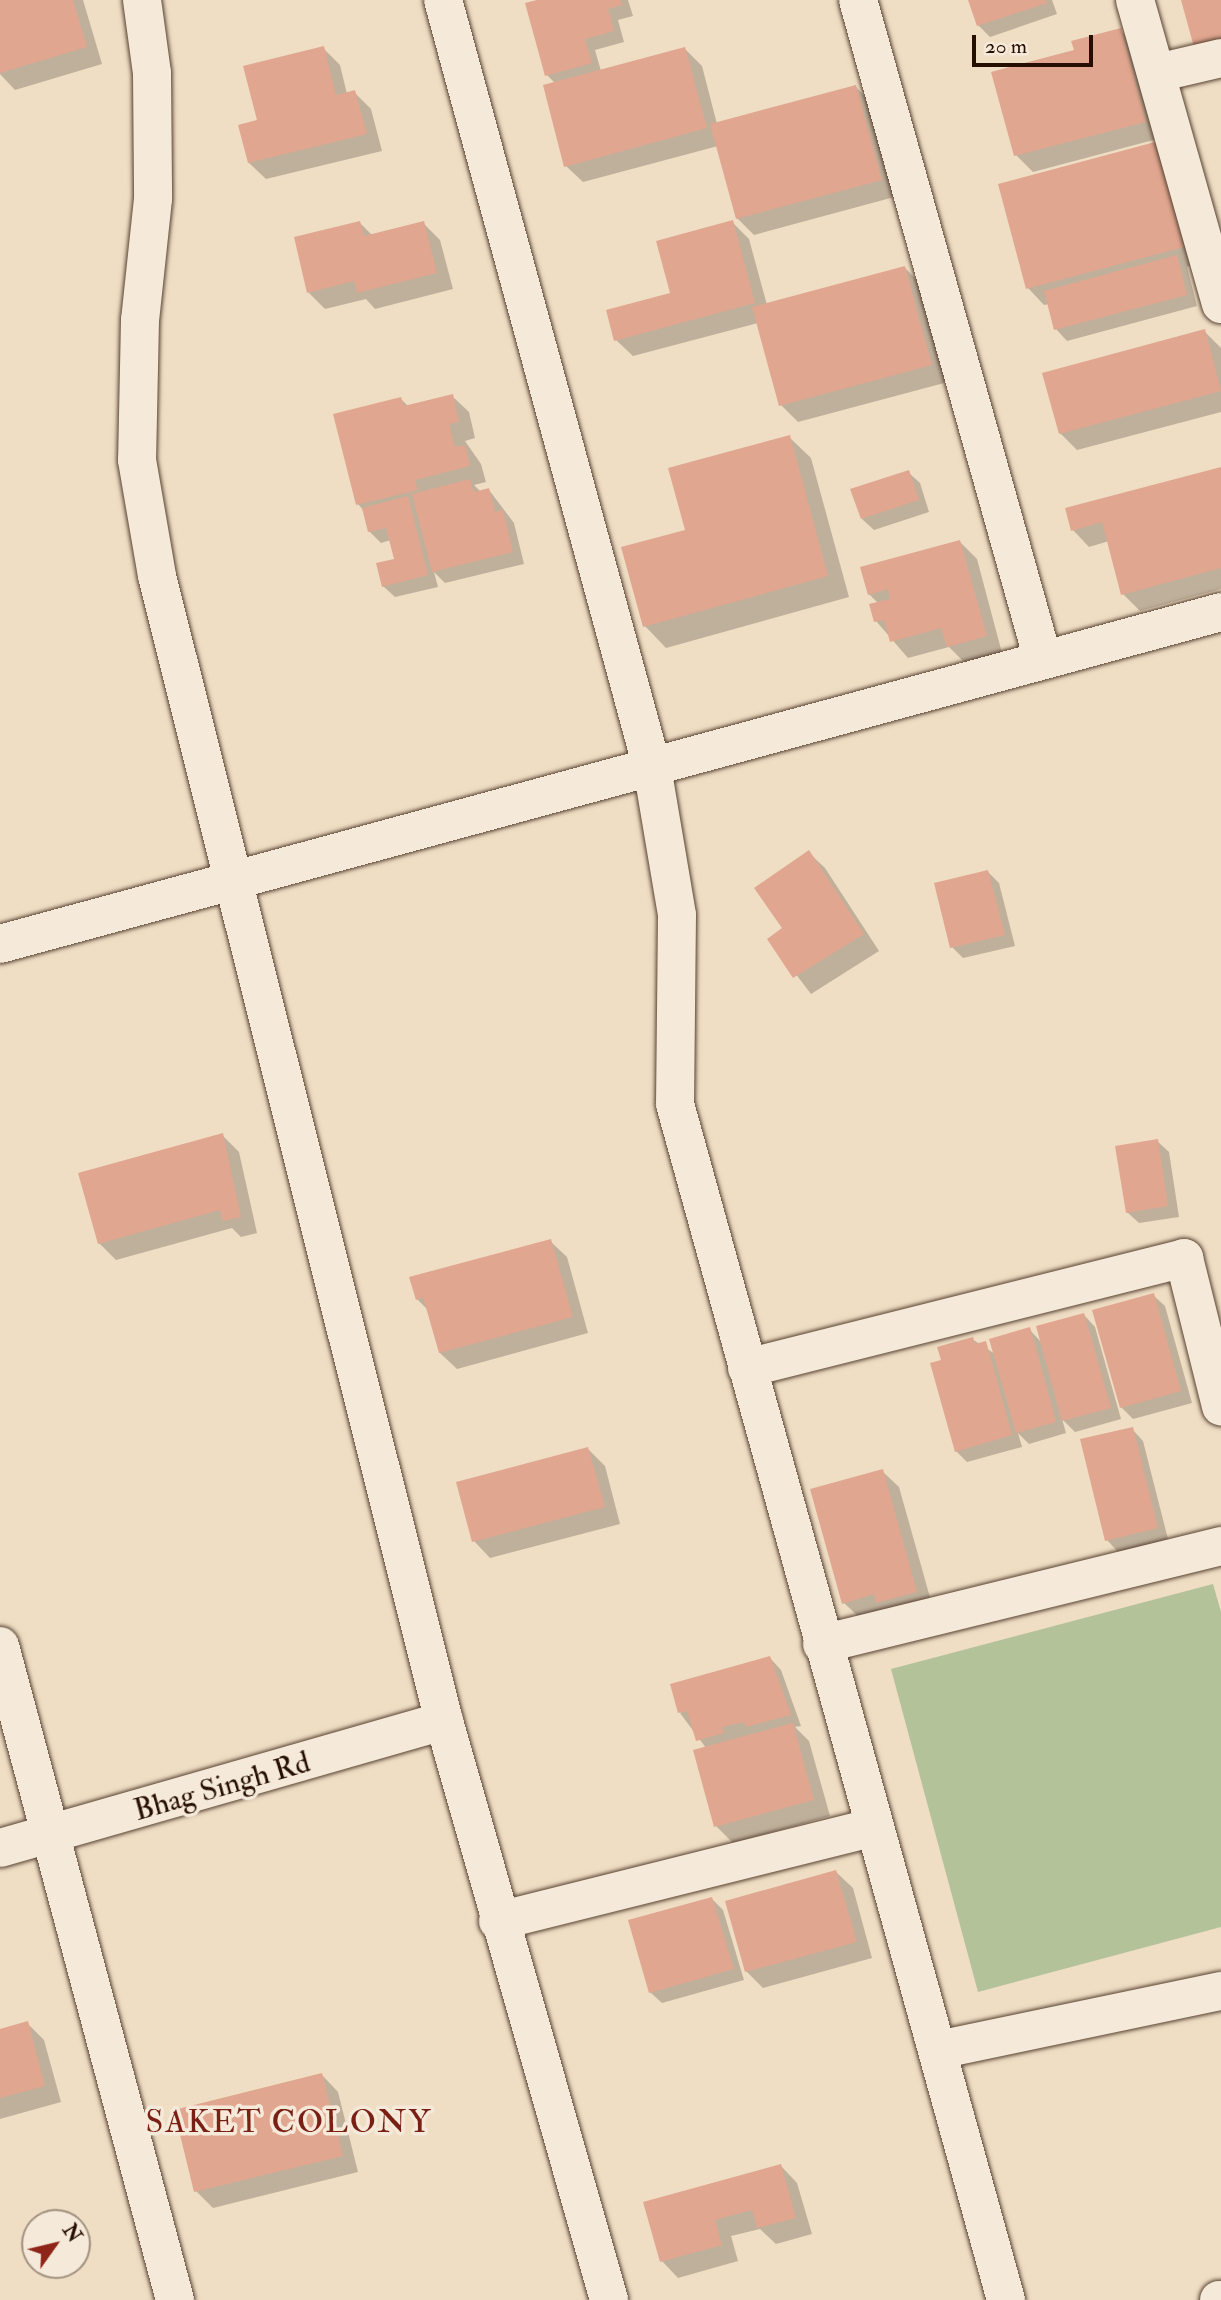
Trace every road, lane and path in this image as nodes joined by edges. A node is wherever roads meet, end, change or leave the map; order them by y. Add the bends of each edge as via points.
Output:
1 (142, 0) edge
2 (443, 0) edge
3 (858, 0) edge
4 (1135, 0) edge
5 (1221, 58) edge
6 (1157, 73) junction
7 (1221, 304) edge
8 (1221, 612) edge
9 (1043, 660) junction
10 (652, 767) junction
11 (230, 883) junction
12 (0, 944) edge
13 (747, 1368) junction
14 (1221, 1406) edge
15 (1221, 1546) edge
16 (822, 1644) junction
17 (0, 1646) edge
18 (444, 1721) junction
19 (874, 1827) junction
20 (54, 1836) junction
21 (0, 1848) edge
22 (498, 1921) junction
23 (1221, 1991) edge
24 (938, 2050) junction
25 (175, 2300) edge
26 (609, 2300) edge
27 (1006, 2300) edge

1 - 11 street via 152,73 153,199 140,320 137,460 157,576
2 - 10 street
3 - 9 street
4 - 6 street
5 - 6 street
6 - 7 street
8 - 9 street
9 - 10 street
10 - 11 street
10 - 13 street via 677,915 675,1104
11 - 12 street
11 - 18 street
13 - 14 street via 1184,1258
13 - 16 street
15 - 16 street
16 - 19 street
17 - 20 street
18 - 20 street, Bhag Singh Rd
18 - 22 street
19 - 22 street
19 - 24 street
20 - 21 street, Bhag Singh Rd
20 - 25 street
22 - 26 street
23 - 24 street
24 - 27 street

